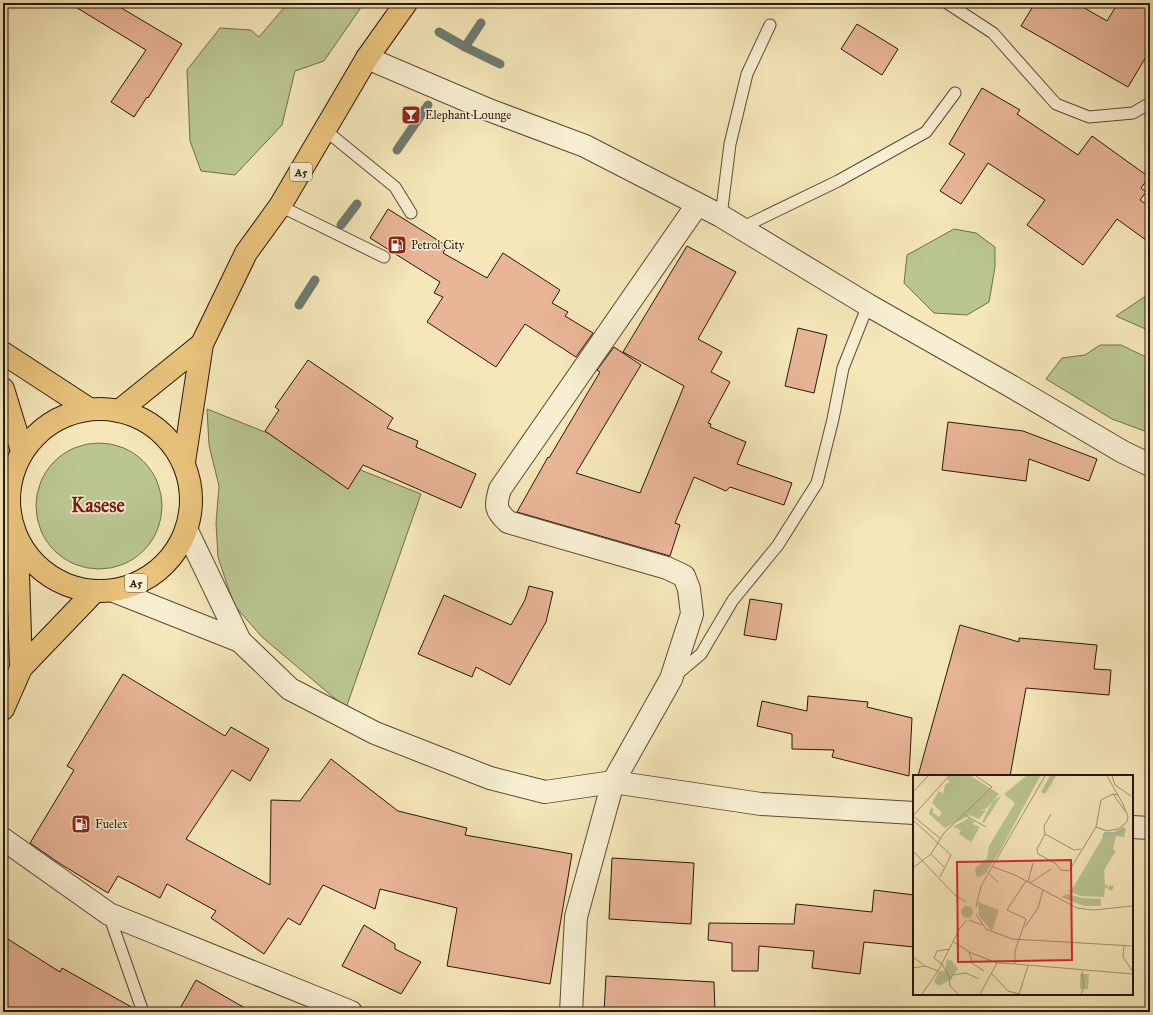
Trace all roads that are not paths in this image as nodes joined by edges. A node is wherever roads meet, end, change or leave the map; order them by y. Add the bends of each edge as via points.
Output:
1 (406, 3) edge
2 (946, 3) edge
3 (770, 25) dead end
4 (367, 58) junction
5 (956, 93) dead end
6 (1150, 103) edge
7 (325, 130) junction
8 (697, 205) junction
9 (280, 206) junction
10 (411, 213) dead end
11 (721, 216) junction
12 (741, 228) junction
13 (384, 257) dead end
14 (868, 305) junction
15 (202, 344) junction
16 (3, 353) edge
17 (3, 389) edge
18 (89, 409) junction
19 (119, 410) junction
20 (22, 451) junction
21 (184, 462) junction
22 (1150, 466) edge
23 (187, 531) junction
24 (18, 542) junction
25 (104, 591) junction
26 (240, 641) junction
27 (21, 668) junction
28 (671, 679) junction
29 (3, 709) edge
30 (613, 782) junction
31 (913, 813) edge
32 (1133, 827) edge
33 (1150, 828) edge
34 (3, 838) edge
35 (109, 914) junction
36 (143, 1012) edge
37 (351, 1012) edge
38 (571, 1012) edge

1 - 4 main road, A5 / A5
2 - 6 lane via 993,33 1056,104 1089,117 1133,113
3 - 11 lane via 747,74 730,144
4 - 7 main road, A5 / A5
4 - 8 street via 489,110 585,146
5 - 12 lane via 926,132 838,181
7 - 9 main road, A5 / A5
7 - 10 lane via 395,187
8 - 11 street
8 - 28 street via 500,489 496,508 508,522 666,568 684,576 689,589 692,614
9 - 13 lane
9 - 15 main road, A5 / A5 via 246,253
11 - 12 street
12 - 14 street
14 - 22 street
14 - 28 lane via 843,368 817,483 778,545 733,600 701,654
15 - 19 main road, A5 / A5
15 - 21 main road, A5 / A5
16 - 18 main road
17 - 20 main road
18 - 19 main road, A5
18 - 20 main road, A5 via 63,416 40,431
19 - 21 main road, A5 via 158,429
20 - 24 main road, A5 via 10,480 8,511
21 - 23 main road, A5 via 192,496
23 - 25 main road, A5 via 170,559 145,580
23 - 26 street
24 - 25 main road, A5 via 37,567 63,584
24 - 27 main road, A5
25 - 26 street
25 - 27 main road, A5
26 - 30 street via 290,689 375,733 490,778 545,792
27 - 29 main road, A5
28 - 30 street
30 - 31 street via 761,804
30 - 38 street via 576,917
32 - 33 street
34 - 35 street
35 - 36 lane
35 - 37 street

